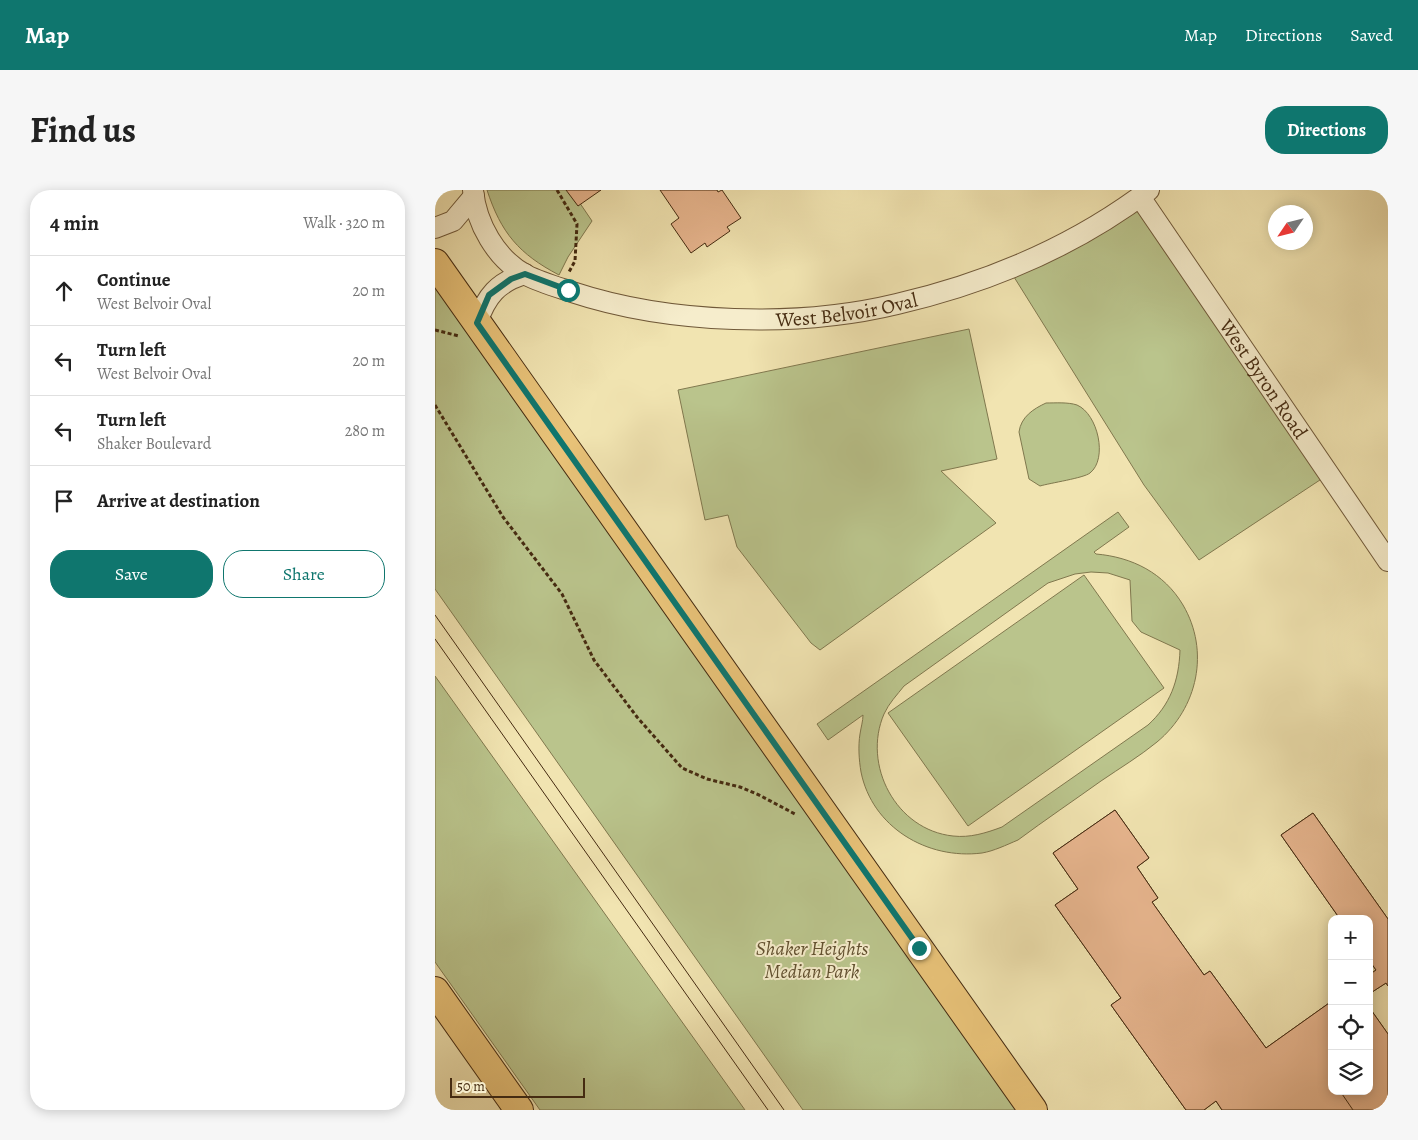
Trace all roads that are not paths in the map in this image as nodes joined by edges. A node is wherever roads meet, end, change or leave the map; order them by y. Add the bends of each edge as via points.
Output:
1 (474, 193) edge
2 (1144, 193) edge
3 (435, 228) edge
4 (435, 263) edge
5 (525, 274) junction
6 (470, 330) junction
7 (1388, 561) edge
8 (435, 990) edge
9 (519, 1110) edge
10 (1033, 1110) edge

1 - 3 street via 453,220
1 - 5 street, West Belvoir Oval via 481,222 490,239 506,259
2 - 5 street, West Belvoir Oval via 1074,238 1009,269 936,294 862,312 786,318 709,318 599,301
2 - 7 street, West Byron Road
4 - 6 main road
5 - 6 street via 505,281 492,291
6 - 10 main road
8 - 9 main road

